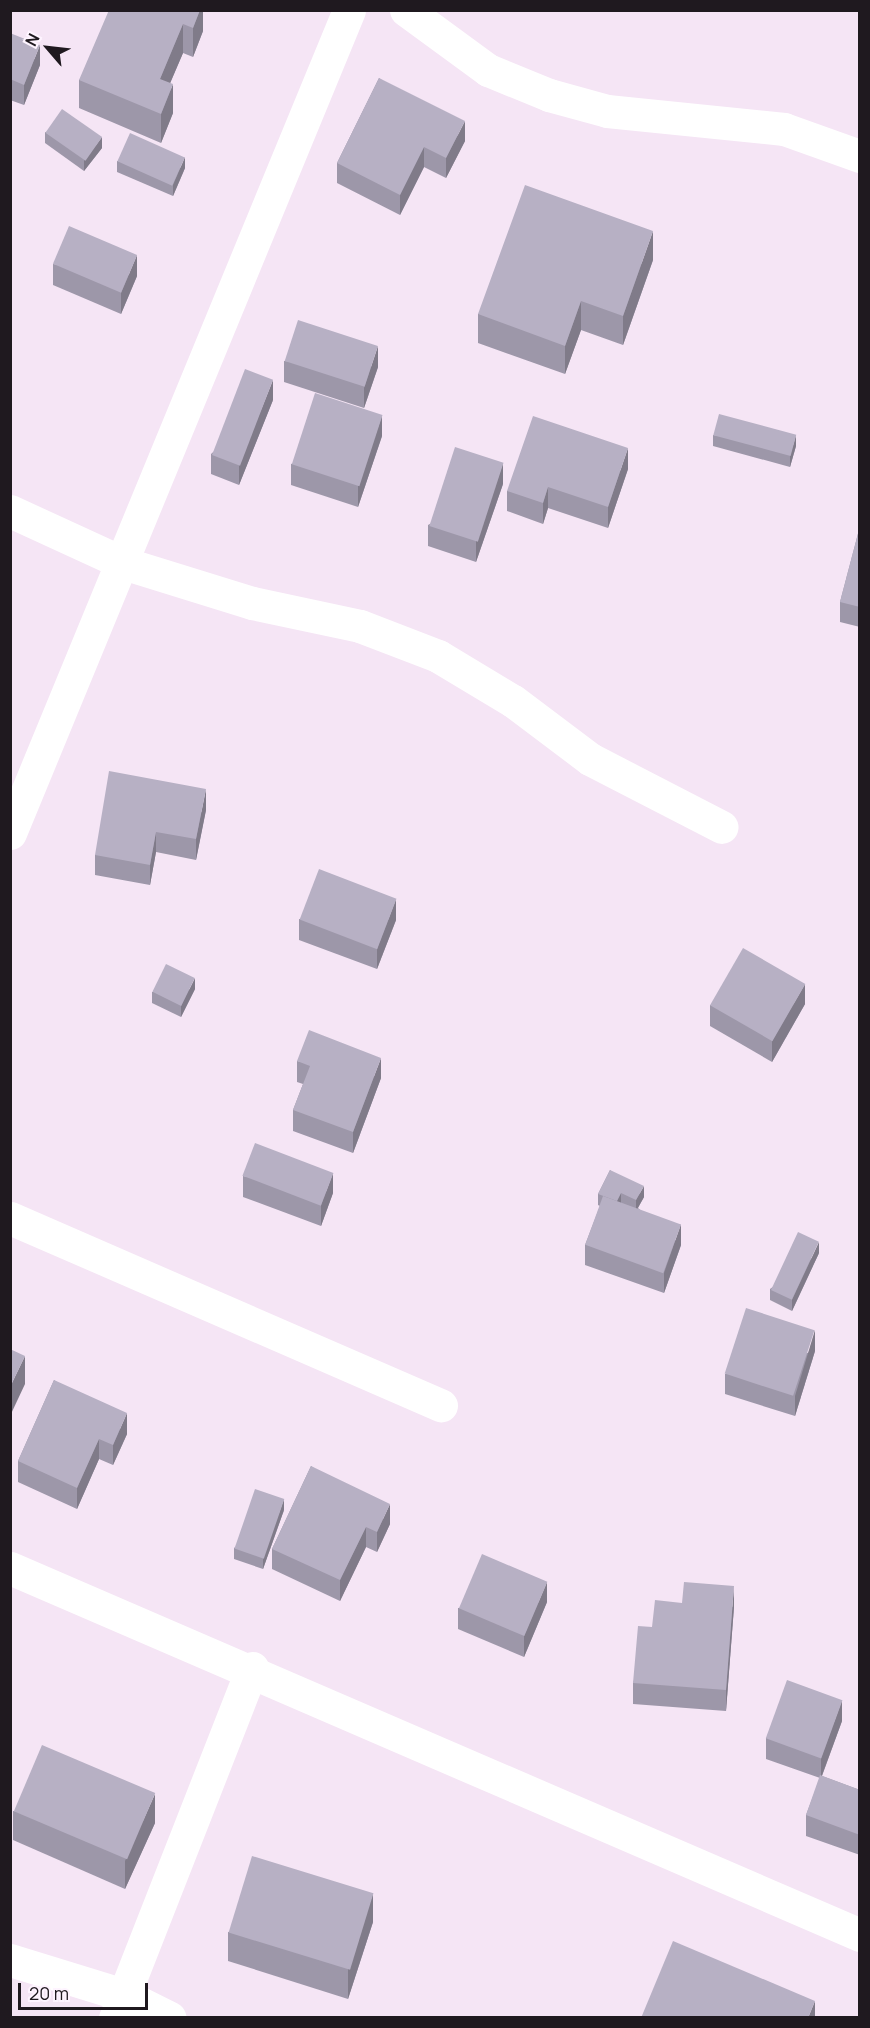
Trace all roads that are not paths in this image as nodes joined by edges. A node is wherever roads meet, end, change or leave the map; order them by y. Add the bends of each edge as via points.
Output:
1 (349, 10) edge
2 (406, 10) edge
3 (860, 156) edge
4 (10, 511) edge
5 (123, 563) junction
6 (722, 827) dead end
7 (10, 833) edge
8 (10, 1218) edge
9 (441, 1405) dead end
10 (10, 1568) edge
11 (252, 1668) junction
12 (860, 1935) edge
13 (10, 1960) edge
14 (120, 2006) edge
15 (170, 2018) edge

1 - 5 street
2 - 3 street via 488,70 549,95 607,111 784,129
4 - 5 street
5 - 6 street via 252,603 360,626 438,656 513,700 590,759
5 - 7 street
8 - 9 street
10 - 11 street
11 - 12 street
11 - 14 street
13 - 14 street
14 - 15 street

